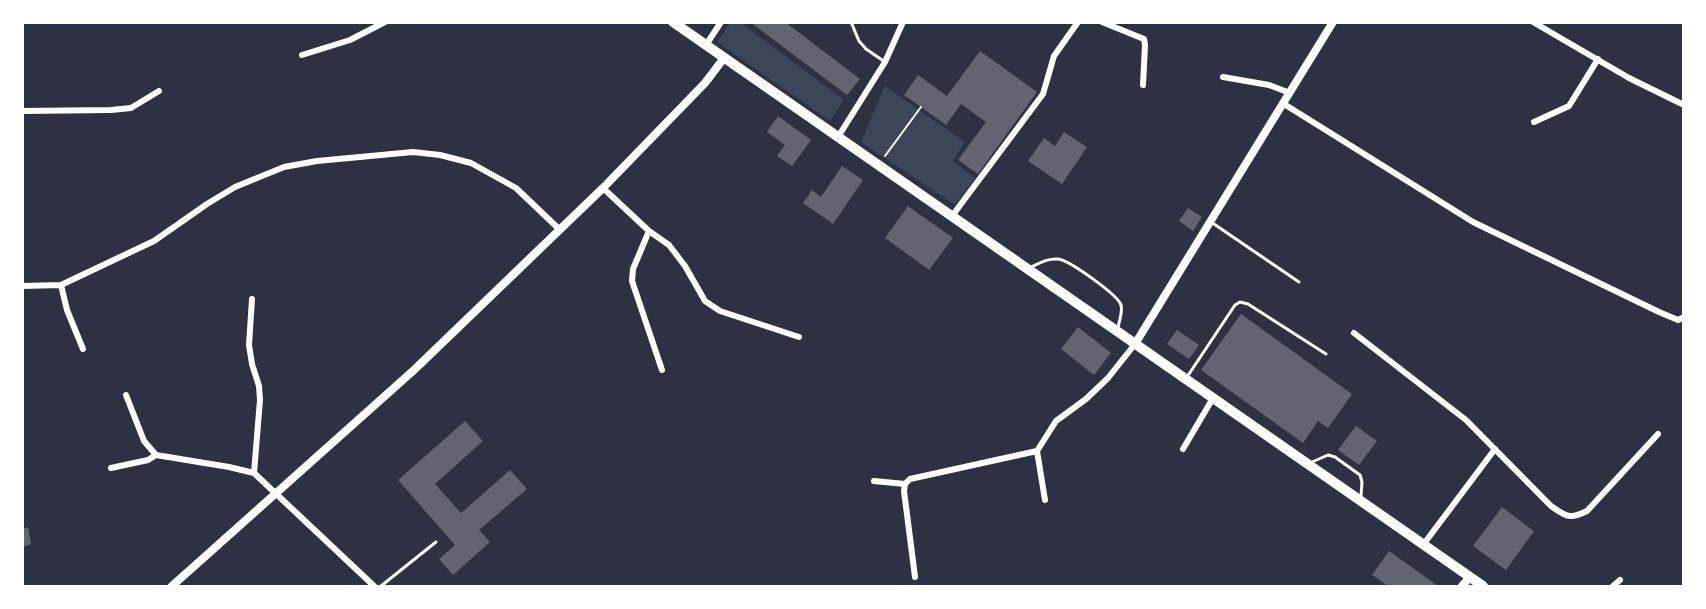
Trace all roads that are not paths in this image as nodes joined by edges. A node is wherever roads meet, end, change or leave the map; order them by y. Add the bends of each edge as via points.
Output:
1 (385, 22) edge
2 (673, 22) edge
3 (721, 22) edge
4 (851, 22) edge
5 (903, 22) edge
6 (1078, 22) edge
7 (1102, 22) edge
8 (1333, 22) edge
9 (1533, 22) edge
10 (706, 45) junction
11 (302, 55) dead end
12 (724, 58) junction
13 (1598, 59) junction
14 (885, 62) junction
15 (1222, 77) dead end
16 (1143, 85) dead end
17 (159, 91) dead end
18 (1290, 93) junction
19 (1284, 104) junction
20 (1683, 105) edge
21 (22, 111) edge
22 (1534, 122) dead end
23 (838, 137) junction
24 (603, 188) junction
25 (952, 216) junction
26 (1210, 221) junction
27 (560, 229) junction
28 (649, 231) junction
29 (1027, 269) junction
30 (1299, 282) dead end
31 (61, 285) junction
32 (22, 286) edge
33 (252, 299) dead end
34 (1683, 317) edge
35 (1117, 332) junction
36 (1354, 333) dead end
37 (798, 337) dead end
38 (1135, 344) junction
39 (83, 349) dead end
40 (1326, 354) dead end
41 (662, 370) dead end
42 (1185, 379) junction
43 (126, 395) dead end
44 (1213, 398) junction
45 (1658, 434) dead end
46 (1183, 449) dead end
47 (1495, 449) junction
48 (1037, 451) junction
49 (156, 455) junction
50 (1306, 464) junction
51 (111, 468) dead end
52 (254, 473) junction
53 (874, 481) dead end
54 (905, 484) junction
55 (276, 495) junction
56 (1045, 501) dead end
57 (1360, 501) junction
58 (436, 542) dead end
59 (1423, 545) junction
60 (1470, 577) junction
61 (915, 578) dead end
62 (1620, 580) dead end
63 (172, 586) edge
64 (374, 586) edge
65 (381, 586) edge
66 (1462, 586) edge
67 (1483, 586) edge
68 (1613, 586) edge

1 - 11 street via 350,40
2 - 10 main road
3 - 10 street
4 - 14 lane via 859,41
5 - 14 street
6 - 25 street via 1054,56 1043,94
7 - 16 street via 1144,39
8 - 18 street
9 - 13 street
10 - 12 main road
12 - 23 main road
12 - 24 street
13 - 20 street
13 - 22 street via 1569,106
14 - 23 street
15 - 18 street
17 - 21 street via 131,108
18 - 19 street
19 - 26 street
19 - 34 street via 1473,222 1659,312 1678,320
23 - 25 main road
24 - 27 street
24 - 28 street
25 - 29 main road
26 - 30 lane
26 - 38 street
27 - 31 street via 516,188 471,163 413,153 317,161 284,167 235,187 154,241
27 - 55 street via 414,370
28 - 37 street via 669,246 685,266 705,301 720,311
28 - 41 street via 632,280
29 - 35 main road
29 - 35 lane via 1047,260 1071,264 1118,298 1122,308
31 - 32 street
31 - 39 street
33 - 52 street via 249,345 260,400
35 - 38 main road
36 - 47 street via 1466,420
38 - 42 main road
38 - 48 street via 1108,378 1056,421
40 - 42 lane via 1240,302
42 - 44 main road
43 - 49 street via 144,441
44 - 46 street
44 - 50 main road
45 - 47 street via 1587,511 1574,518 1551,506
47 - 59 street
48 - 54 street via 909,478
48 - 56 street
49 - 51 street
49 - 52 street
50 - 57 main road
50 - 57 lane via 1328,455 1335,457 1362,479
52 - 55 street
53 - 54 street
54 - 61 street
55 - 63 street
55 - 64 street
57 - 59 main road
58 - 65 lane
59 - 60 main road
60 - 66 street
60 - 67 main road
62 - 68 street

